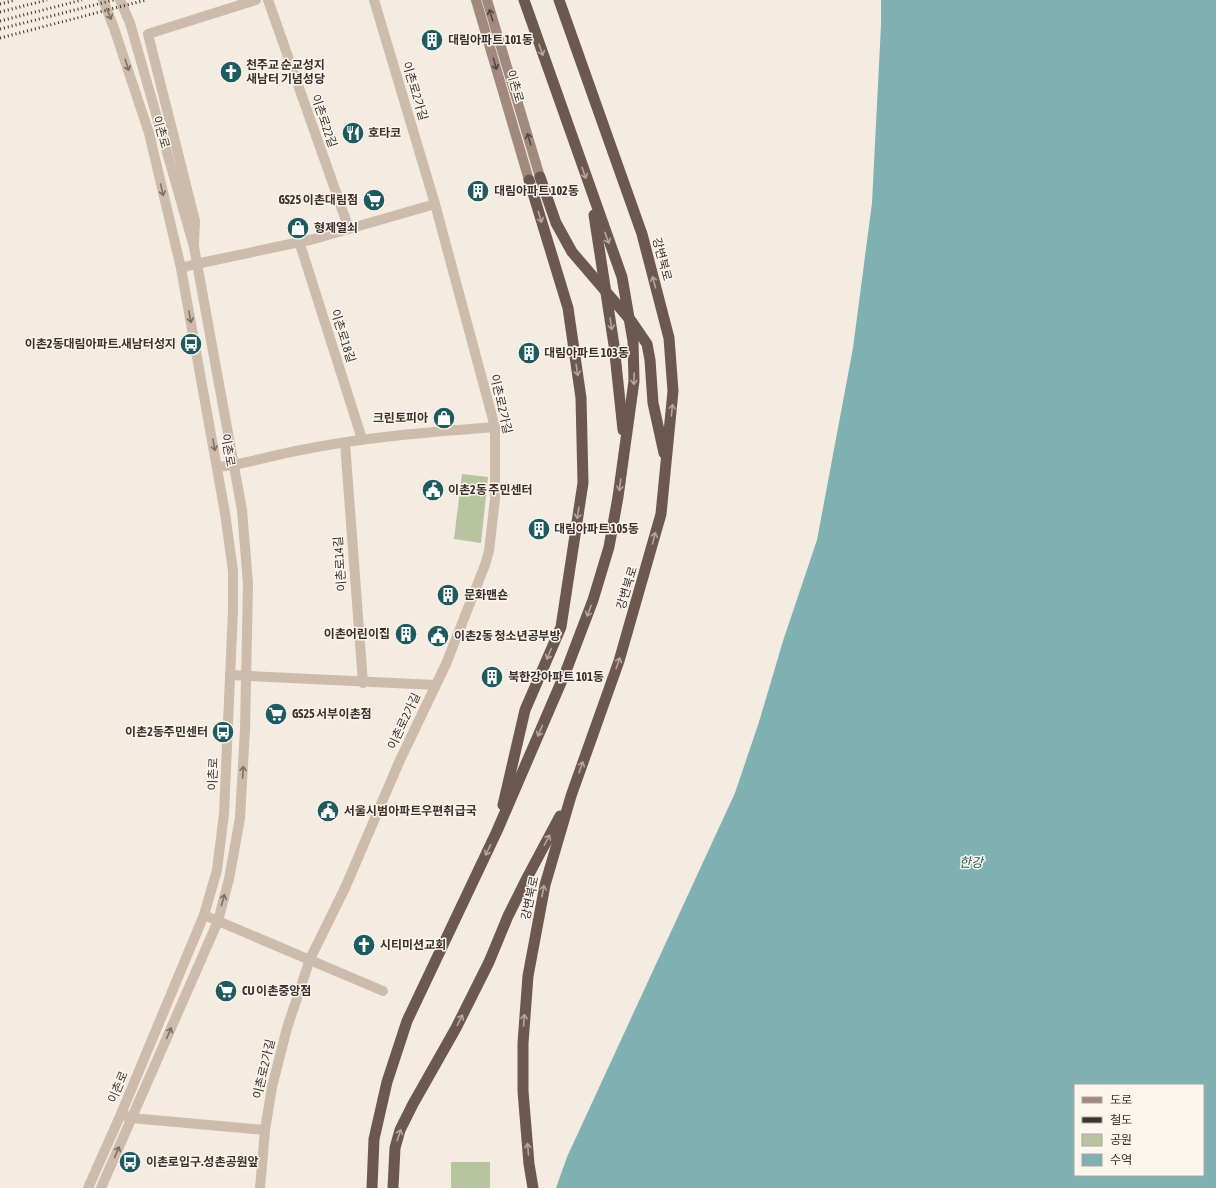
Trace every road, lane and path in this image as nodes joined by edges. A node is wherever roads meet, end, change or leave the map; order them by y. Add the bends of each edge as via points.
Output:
1 (103, 0) edge
2 (120, 0) edge
3 (256, 0) edge
4 (268, 0) edge
5 (374, 0) edge
6 (476, 0) edge
7 (487, 0) edge
8 (524, 0) edge
9 (559, 0) edge
10 (534, 178) junction
11 (589, 189) junction
12 (435, 204) junction
13 (348, 229) junction
14 (299, 241) junction
15 (194, 247) junction
16 (196, 264) junction
17 (181, 268) junction
18 (495, 428) junction
19 (362, 439) junction
20 (345, 443) junction
21 (625, 446) junction
22 (666, 464) junction
23 (234, 465) junction
24 (218, 467) junction
25 (230, 675) junction
26 (246, 677) junction
27 (363, 683) junction
28 (435, 685) junction
29 (571, 796) junction
30 (498, 832) junction
31 (204, 915) junction
32 (218, 921) junction
33 (310, 959) junction
34 (383, 991) dead end
35 (121, 1114) junction
36 (131, 1118) junction
37 (265, 1130) junction
38 (88, 1188) edge
39 (101, 1188) edge
40 (260, 1188) edge
41 (372, 1188) edge
42 (393, 1188) edge
43 (533, 1188) edge

1 -> 17 street, 이촌로 via 149,133
2 - 15 street, 이촌로 via 130,23
3 - 15 street, 이촌로 via 148,34 195,221
4 - 13 street, 이촌로22길
5 - 12 street, 이촌로2가길
6 -> 10 main road, 이촌로
10 -> 7 main road, 이촌로
8 -> 11 highway
22 -> 9 highway, 강변북로 via 673,391 669,338 642,234
10 - 22 highway via 572,252 632,322 647,344 653,403
10 -> 30 highway via 568,308 581,398 583,482 561,627 524,710
11 -> 21 highway via 614,345
11 -> 21 highway via 622,277 633,341 634,381
12 - 13 street
12 - 18 street, 이촌로2가길
13 - 14 street
14 - 16 street
14 - 19 street, 이촌로18길
15 - 16 street, 이촌로
16 - 17 street
16 - 23 street, 이촌로
17 -> 24 street, 이촌로
18 - 19 street
18 - 28 street, 이촌로2가길 via 495,499 489,551 446,664
19 - 20 street
20 - 23 street
20 - 27 street, 이촌로14길
21 -> 30 highway via 609,547 593,600
29 -> 22 highway, 강변북로 via 619,661 647,567 661,514
23 - 24 street
23 - 26 street, 이촌로 via 242,510 248,584
24 - 25 street, 이촌로 via 233,571
25 - 26 street
25 - 31 street, 이촌로 via 224,814 217,870
26 - 27 street
32 -> 26 street, 이촌로 via 240,818
27 - 28 street
28 - 33 street, 이촌로2가길 via 348,881
42 -> 29 highway via 395,1148 400,1130 456,1028 524,883
43 -> 29 highway, 강변북로 via 523,1092 523,1043 528,976 545,885
30 -> 41 highway via 405,1028 386,1082 374,1139
31 - 32 street
31 - 35 street, 이촌로
32 - 33 street
36 -> 32 street, 이촌로
33 - 34 street
33 - 37 street, 이촌로2가길 via 287,1028 272,1087
35 - 36 street, 이촌로
35 - 38 street, 이촌로
36 - 37 street, 이촌로
39 -> 36 street, 이촌로
37 - 40 street, 이촌로2가길

